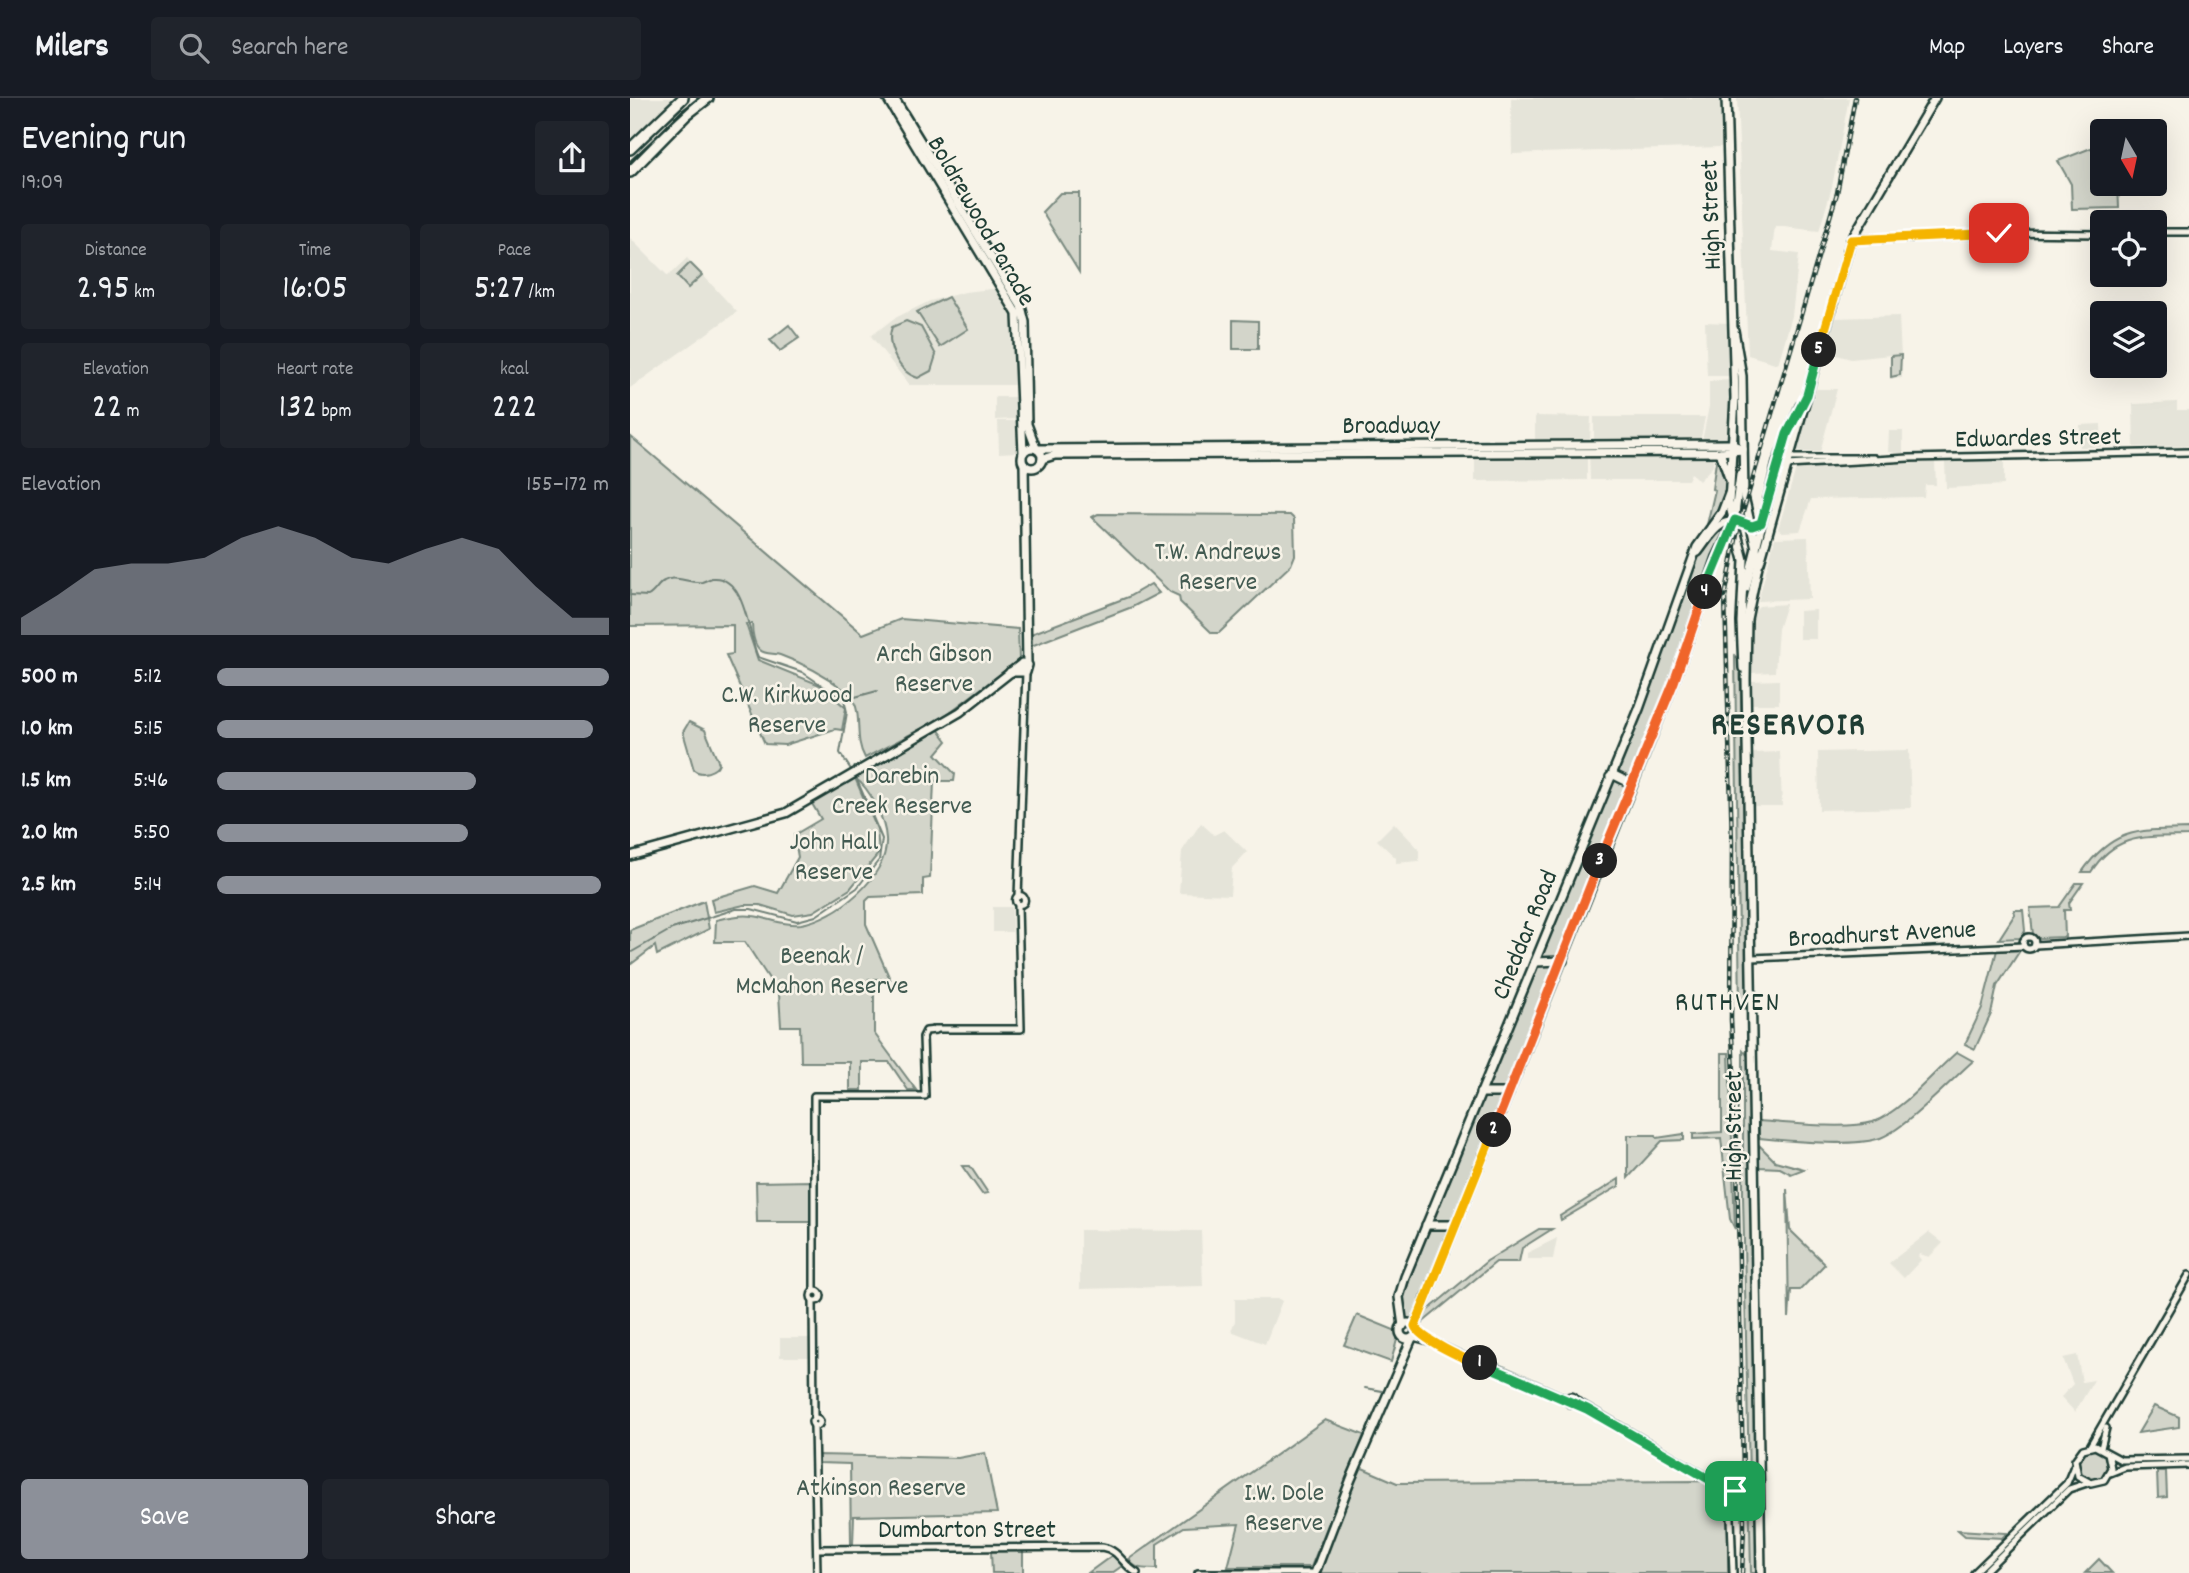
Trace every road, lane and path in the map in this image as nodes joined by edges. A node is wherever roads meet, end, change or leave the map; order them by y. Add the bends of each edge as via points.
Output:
1 (683, 98) edge
2 (708, 98) edge
3 (887, 98) edge
4 (894, 98) edge
5 (1726, 98) edge
6 (1935, 98) edge
7 (657, 121) junction
8 (669, 132) junction
9 (915, 138) junction
10 (630, 149) edge
11 (630, 172) edge
12 (2187, 231) edge
13 (2167, 232) edge
14 (2090, 233) edge
15 (1852, 238) junction
16 (1737, 361) junction
17 (1797, 416) junction
18 (1024, 423) junction
19 (1684, 448) junction
20 (1733, 448) junction
21 (1037, 449) junction
22 (1743, 449) junction
23 (1104, 451) junction
24 (1720, 452) junction
25 (2189, 452) edge
26 (1023, 453) junction
27 (1042, 459) junction
28 (1778, 461) junction
29 (1788, 461) junction
30 (1024, 464) junction
31 (1742, 464) junction
32 (1032, 468) junction
33 (1784, 477) junction
34 (1730, 490) junction
35 (1023, 512) junction
36 (1763, 514) junction
37 (1733, 522) junction
38 (1761, 523) junction
39 (1749, 525) junction
40 (1726, 539) junction
41 (1765, 540) junction
42 (1739, 542) junction
43 (1756, 549) junction
44 (1693, 558) junction
45 (1758, 569) junction
46 (1742, 606) junction
47 (1023, 667) junction
48 (1745, 679) junction
49 (1609, 777) junction
50 (1632, 783) junction
51 (630, 856) edge
52 (2189, 936) edge
53 (1752, 958) junction
54 (1563, 961) junction
55 (1535, 962) junction
56 (1480, 1093) junction
57 (1509, 1093) junction
58 (1426, 1225) junction
59 (1455, 1225) junction
60 (2189, 1275) edge
61 (2189, 1282) edge
62 (2173, 1306) junction
63 (1403, 1326) junction
64 (1414, 1333) junction
65 (1403, 1336) junction
66 (1401, 1361) junction
67 (2117, 1405) junction
68 (2090, 1446) junction
69 (2101, 1448) junction
70 (2108, 1453) junction
71 (2189, 1459) edge
72 (2189, 1465) edge
73 (2074, 1466) junction
74 (2110, 1473) junction
75 (2087, 1483) junction
76 (2018, 1535) junction
77 (817, 1549) junction
78 (817, 1573) edge
79 (1137, 1573) edge
80 (1198, 1573) edge
81 (1312, 1573) edge
82 (1733, 1573) edge
83 (1760, 1573) edge
84 (1974, 1573) edge
85 (1983, 1573) edge

1 - 7 highway
2 - 8 highway
3 - 9 main road, Boldrewood Parade
4 - 9 main road, Boldrewood Parade
5 - 16 main road, High Street
6 - 15 main road
7 - 8 highway
7 - 10 highway
8 - 11 highway
9 - 18 main road, Boldrewood Parade via 1021,306 1025,322
12 - 13 street
14 - 15 street
15 - 17 main road
16 - 20 main road, High Street
16 - 22 main road, High Street
17 - 28 main road
17 - 29 main road
18 - 21 main road, Boldrewood Parade
18 - 26 main road, Boldrewood Parade
19 - 20 main road, Broadway
19 - 23 main road, Broadway
19 - 24 main road, Broadway
20 - 22 main road, Broadway
20 - 24 main road, Broadway
20 - 34 main road, High Street
21 - 23 main road, Broadway
21 - 26 main road
21 - 27 main road
22 - 31 main road, High Street
23 - 27 main road, Broadway
24 - 34 main road
25 - 29 street, Edwardes Street
26 - 30 main road
27 - 32 main road
28 - 29 main road
28 - 36 main road
29 - 33 main road
30 - 32 main road
30 - 35 main road
31 - 37 main road, High Street
31 - 39 main road, High Street
32 - 35 main road via 1025,481
33 - 36 main road via 1778,478
33 - 41 main road
34 - 37 main road, High Street
34 - 44 main road, Cheddar Road
35 - 47 main road
36 - 38 main road
37 - 39 main road
37 - 40 main road, Cheddar Road
37 - 42 main road, High Street
37 - 44 main road, Cheddar Road via 1720,526
38 - 39 main road
38 - 43 main road
39 - 43 main road, High Street
40 - 42 main road
40 - 50 main road, Cheddar Road
41 - 43 main road
41 - 45 main road
42 - 43 main road via 1746,549
42 - 46 main road, High Street via 1744,560
43 - 45 main road, High Street
43 - 46 main road
44 - 49 main road, Cheddar Road
45 - 48 main road, High Street via 1747,619
46 - 48 main road, High Street
47 - 51 main road via 1007,674 960,712 792,809
47 - 77 street via 1020,1029 922,1034 923,1096 816,1097 820,1163 816,1176 816,1292 821,1297 815,1300
48 - 53 main road, High Street
49 - 50 main road
49 - 55 main road, Cheddar Road
50 - 54 main road, Cheddar Road
52 - 53 street, Broadhurst Avenue via 2034,943 2029,949 2014,944
53 - 83 main road, High Street
54 - 55 main road
54 - 57 main road, Cheddar Road
55 - 56 main road, Cheddar Road
56 - 57 main road
56 - 58 main road, Cheddar Road
57 - 59 main road, Cheddar Road
58 - 59 main road
58 - 63 main road, Cheddar Road via 1400,1293
59 - 64 main road, Cheddar Road
60 - 62 street
61 - 62 street
62 - 67 street
63 - 64 main road via 1409,1323
63 - 65 main road, Cheddar Road
64 - 65 main road
64 - 66 main road, Cheddar Road
64 - 82 street via 1568,1397 1731,1490
65 - 66 main road, Cheddar Road
66 - 81 main road, Cheddar Road
67 - 68 street
67 - 69 street via 2102,1434
68 - 69 street
68 - 73 street via 2077,1455
69 - 70 street
70 - 71 street via 2121,1460
70 - 74 street
72 - 74 street via 2125,1467
73 - 75 street
73 - 76 street via 2067,1483
74 - 75 street via 2100,1482
75 - 76 street via 2069,1489
76 - 84 street
76 - 85 street
77 - 78 street
77 - 79 street, Dumbarton Street via 1102,1547 1116,1551
80 - 81 street

